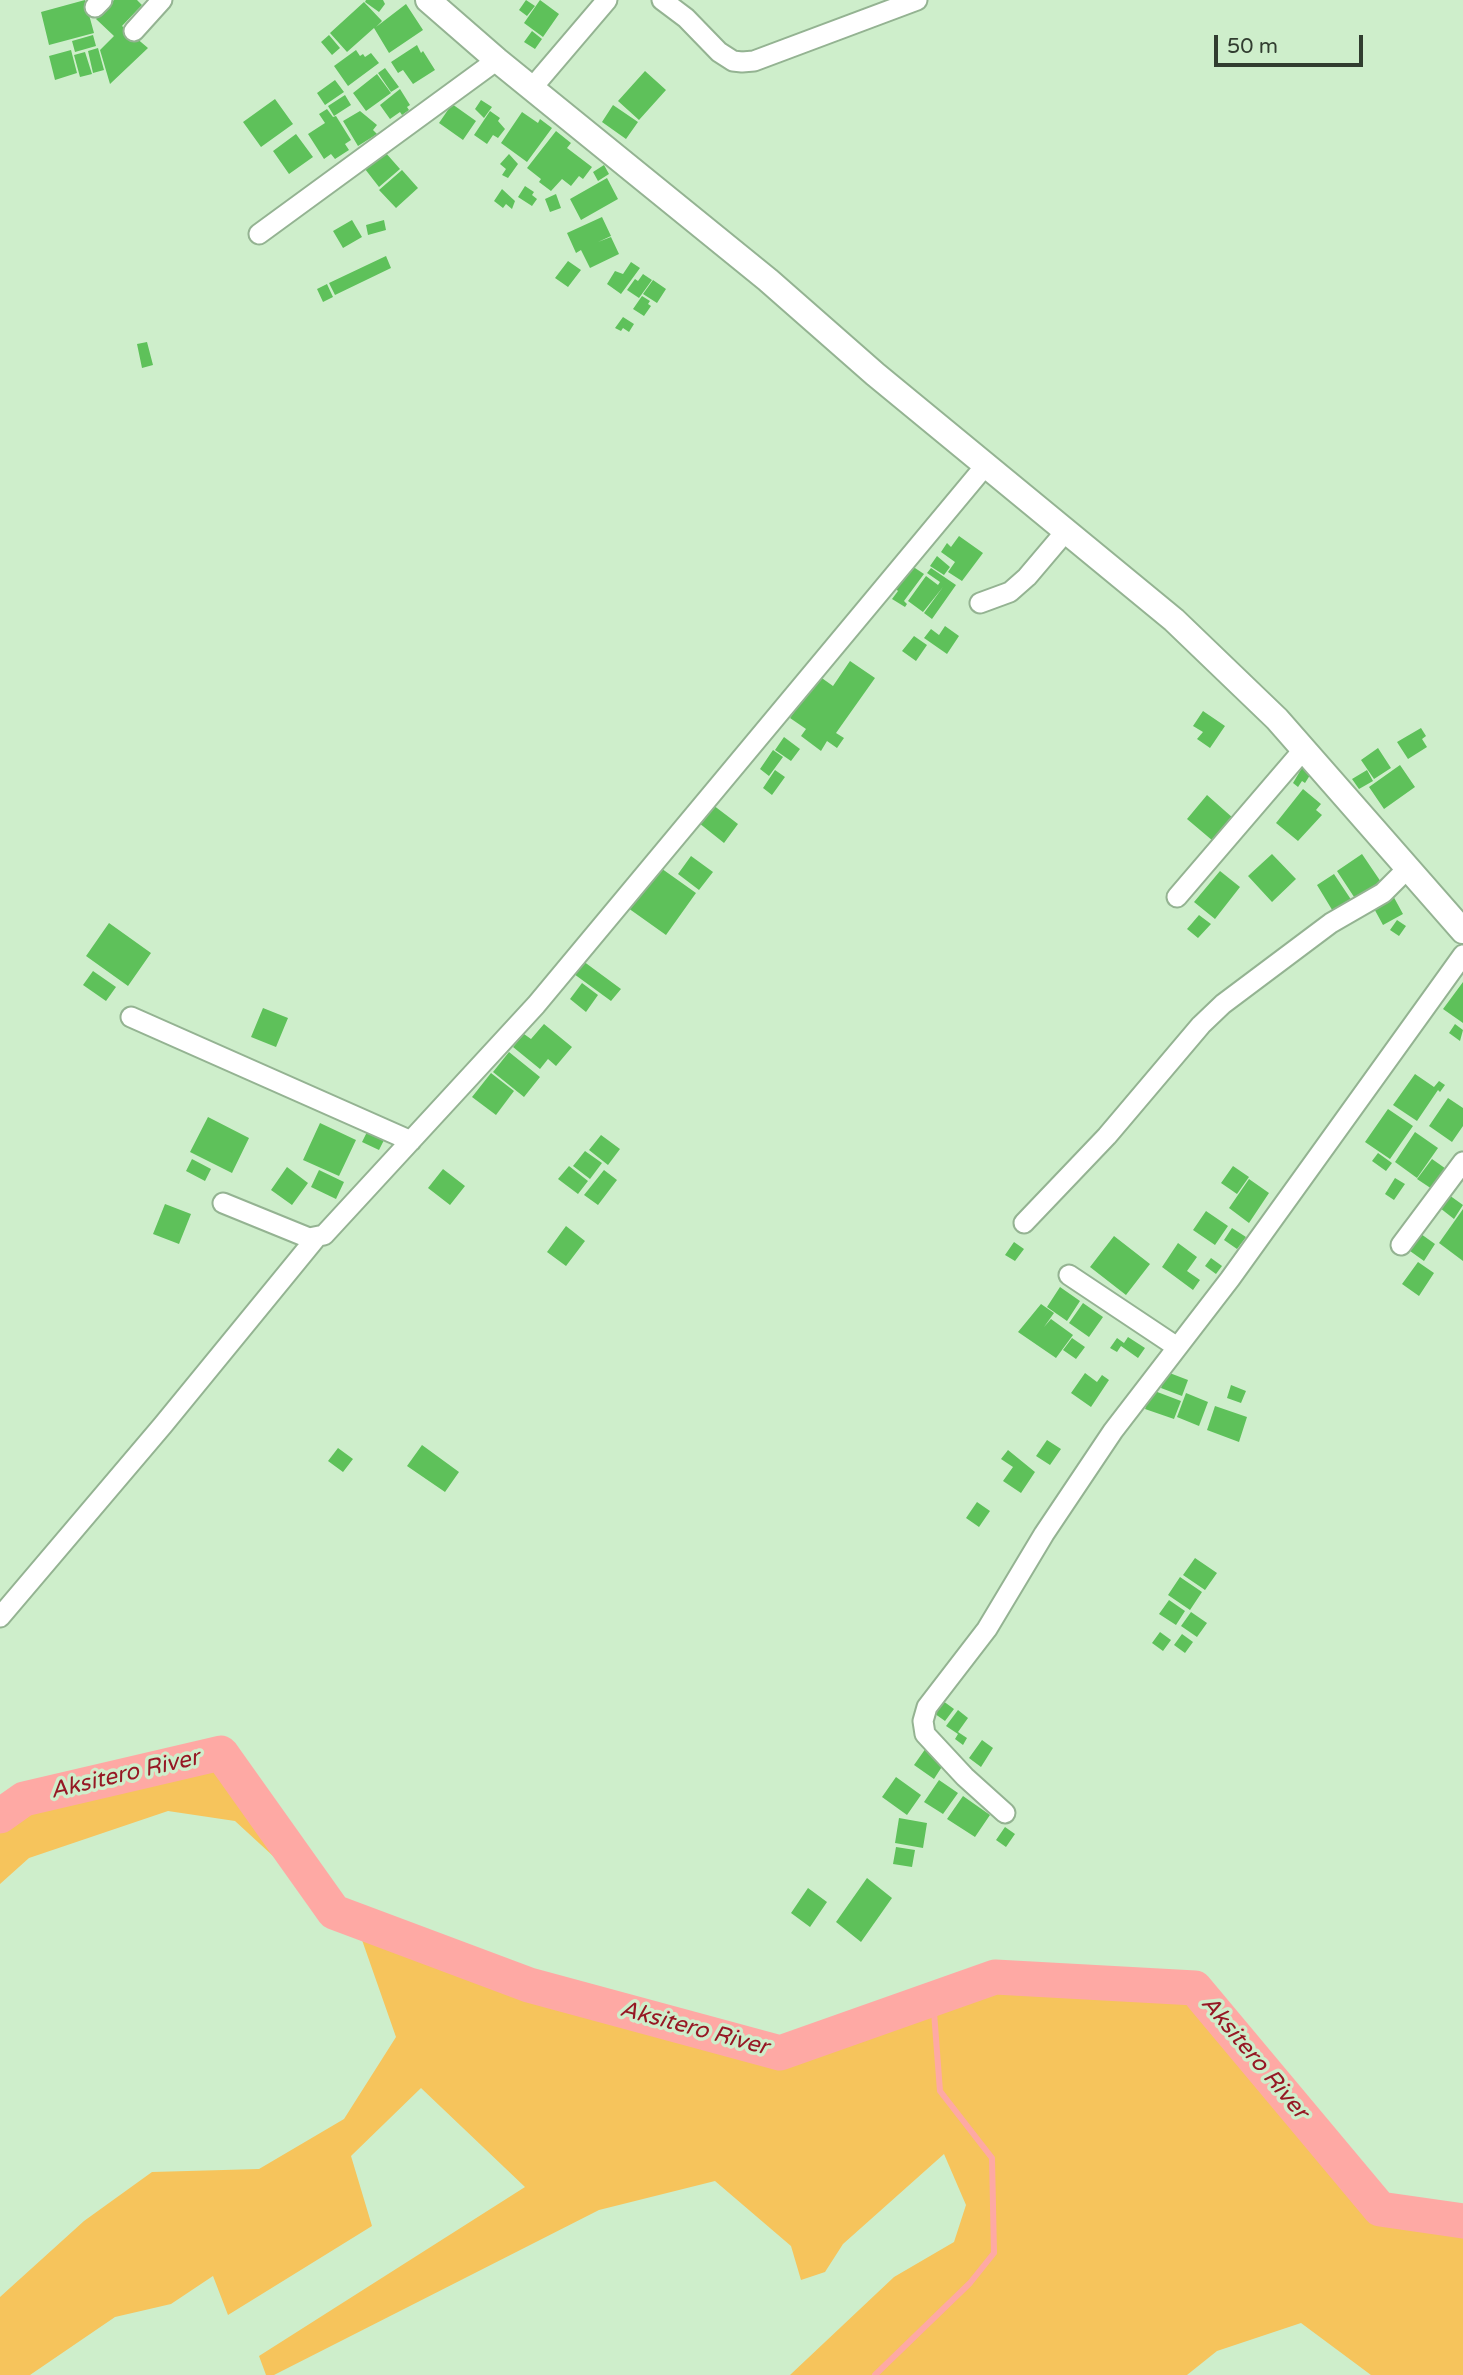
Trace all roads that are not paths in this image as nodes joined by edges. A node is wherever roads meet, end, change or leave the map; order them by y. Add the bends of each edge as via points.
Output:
1 (162, 0) edge
2 (428, 0) edge
3 (607, 0) edge
4 (662, 0) edge
5 (917, 0) edge
6 (134, 31) dead end
7 (498, 60) junction
8 (532, 88) junction
9 (259, 234) dead end
10 (985, 466) junction
11 (1066, 531) junction
12 (980, 603) dead end
13 (1304, 749) junction
14 (1408, 868) junction
15 (1177, 897) dead end
16 (1463, 931) edge
17 (1463, 955) edge
18 (131, 1017) dead end
19 (411, 1141) junction
20 (1463, 1162) edge
21 (223, 1203) dead end
22 (1024, 1223) dead end
23 (316, 1238) junction
24 (1401, 1245) dead end
25 (1069, 1275) dead end
26 (1177, 1347) junction
27 (0, 1617) edge
28 (1005, 1813) dead end

1 - 6 street
2 - 7 street
3 - 8 street
4 - 5 street via 719,52 742,62
7 - 8 street
7 - 9 street
8 - 10 street via 768,280
10 - 11 street
10 - 19 street via 570,965
11 - 12 street via 1010,592
11 - 13 street via 1174,620
13 - 14 street
13 - 15 street
14 - 16 street
14 - 22 street via 1383,893 1331,923 1223,1004
17 - 26 street
18 - 19 street
19 - 23 street via 324,1235
20 - 24 street
21 - 23 street
23 - 27 street
25 - 26 street
26 - 28 street via 1076,1485 988,1629 927,1707 925,1734

